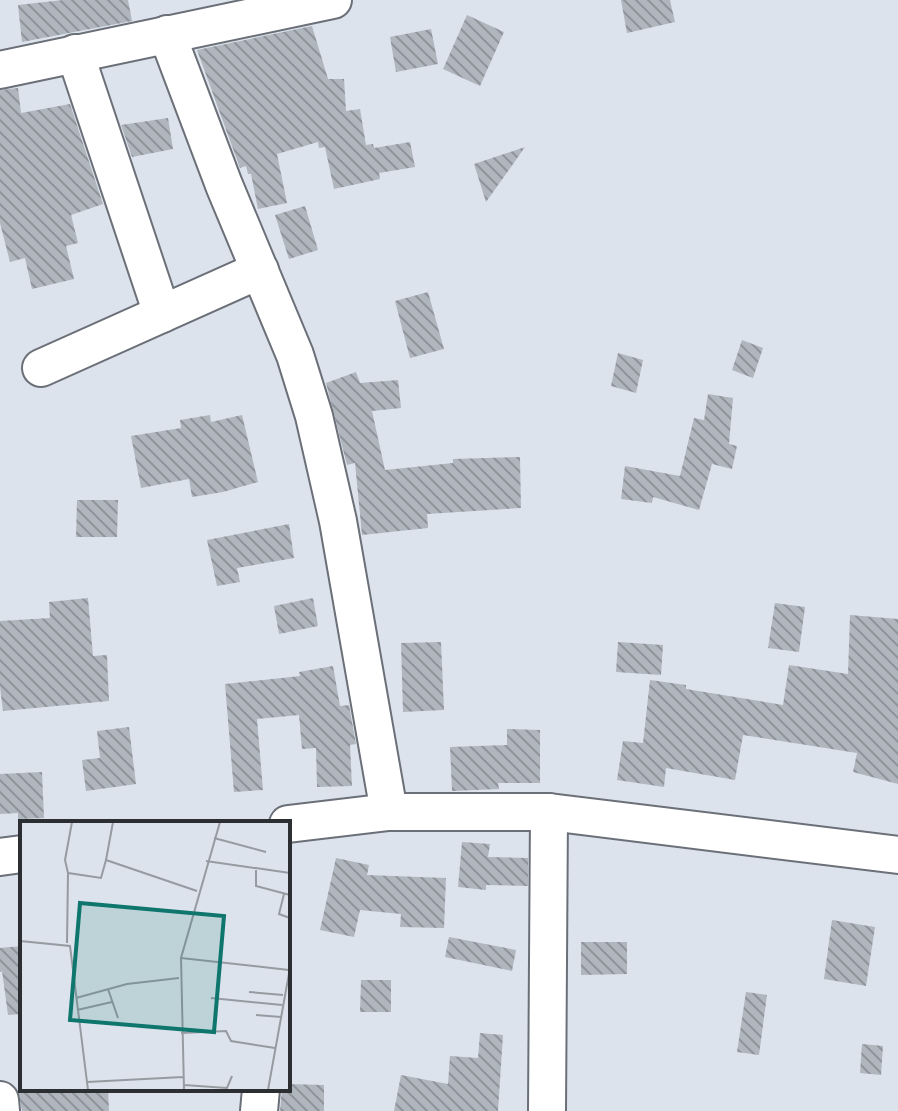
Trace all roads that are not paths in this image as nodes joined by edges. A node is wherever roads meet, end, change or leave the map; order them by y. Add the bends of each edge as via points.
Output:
1 (333, 0) edge
2 (167, 34) junction
3 (75, 53) junction
4 (0, 70) edge
5 (260, 270) junction
6 (162, 314) junction
7 (41, 368) dead end
8 (389, 812) junction
9 (549, 812) junction
10 (290, 824) edge
11 (20, 854) edge
12 (898, 855) edge
13 (0, 857) edge
14 (261, 1091) edge
15 (0, 1100) edge
16 (1, 1111) edge
17 (259, 1111) edge
18 (547, 1111) edge

1 - 2 street
2 - 3 street
2 - 5 street
3 - 4 street
3 - 6 street
5 - 6 street
5 - 8 street via 314,416 338,521
6 - 7 street
8 - 9 street
8 - 10 street
9 - 12 street
9 - 18 street
11 - 13 street
14 - 17 street
15 - 16 street

